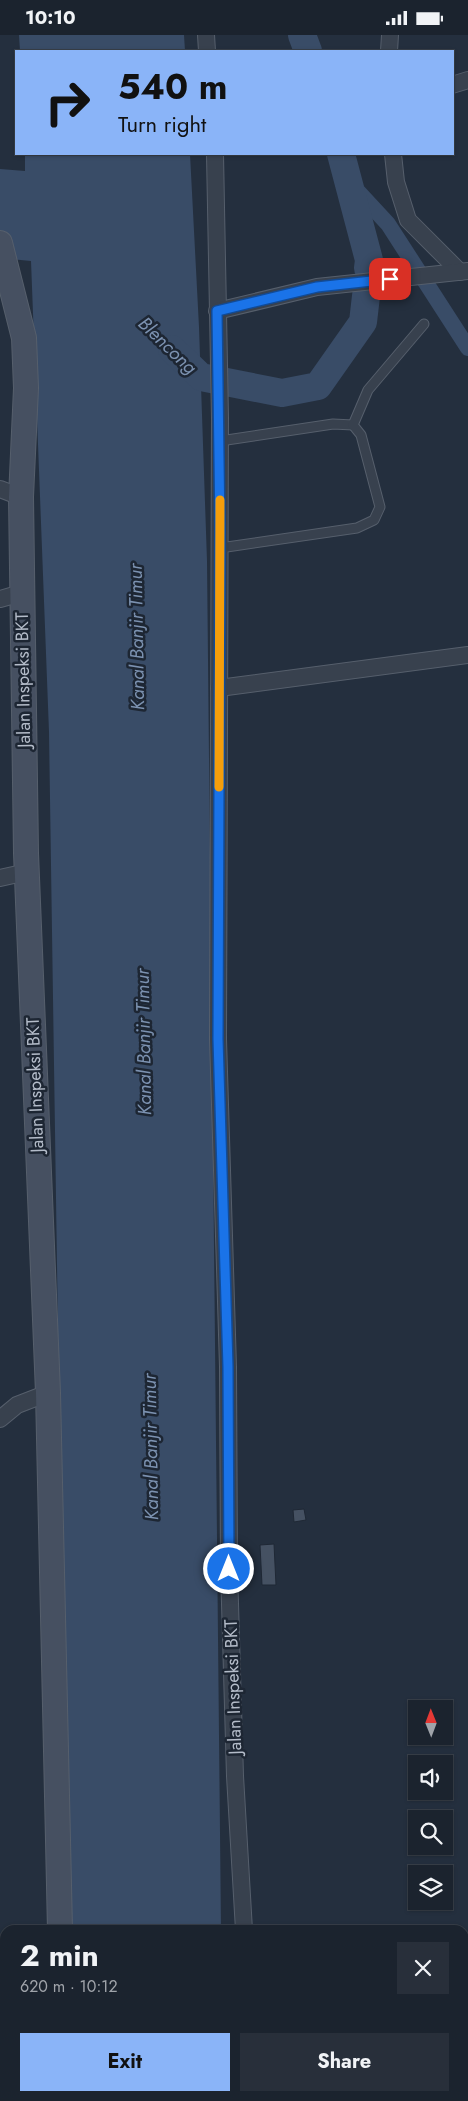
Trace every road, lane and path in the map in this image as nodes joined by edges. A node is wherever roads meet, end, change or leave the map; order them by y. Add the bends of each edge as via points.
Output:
1 (206, 35) edge
2 (390, 35) edge
3 (207, 50) edge
4 (389, 50) edge
5 (468, 80) edge
6 (454, 84) edge
7 (215, 155) edge
8 (393, 155) edge
9 (1, 250) edge
10 (464, 271) edge
11 (218, 319) junction
12 (424, 324) dead end
13 (353, 425) junction
14 (220, 441) junction
15 (10, 493) edge
16 (220, 548) junction
17 (11, 596) edge
18 (468, 655) edge
19 (219, 688) junction
20 (27, 872) junction
21 (0, 878) edge
22 (48, 1393) junction
23 (0, 1419) edge
24 (60, 1925) edge
25 (244, 1925) edge

1 - 3 street
2 - 4 street
5 - 6 street
7 - 11 street, Jalan Inspeksi BKT
8 - 10 street via 396,182 408,220
9 - 15 street, Jalan Inspeksi BKT via 24,339 26,388
10 - 11 street via 317,287
11 - 14 street, Jalan Inspeksi BKT
12 - 13 lane via 368,390
13 - 14 lane via 333,424
13 - 16 lane via 361,435 380,507 374,520 358,528
14 - 16 street, Jalan Inspeksi BKT
15 - 17 street, Jalan Inspeksi BKT
16 - 19 street, Jalan Inspeksi BKT
17 - 20 street, Jalan Inspeksi BKT
18 - 19 street
19 - 25 street, Jalan Inspeksi BKT via 219,1059 228,1367 229,1569
20 - 21 street
20 - 22 street, Jalan Inspeksi BKT
22 - 23 street via 17,1405
22 - 24 street, Jalan Inspeksi BKT

